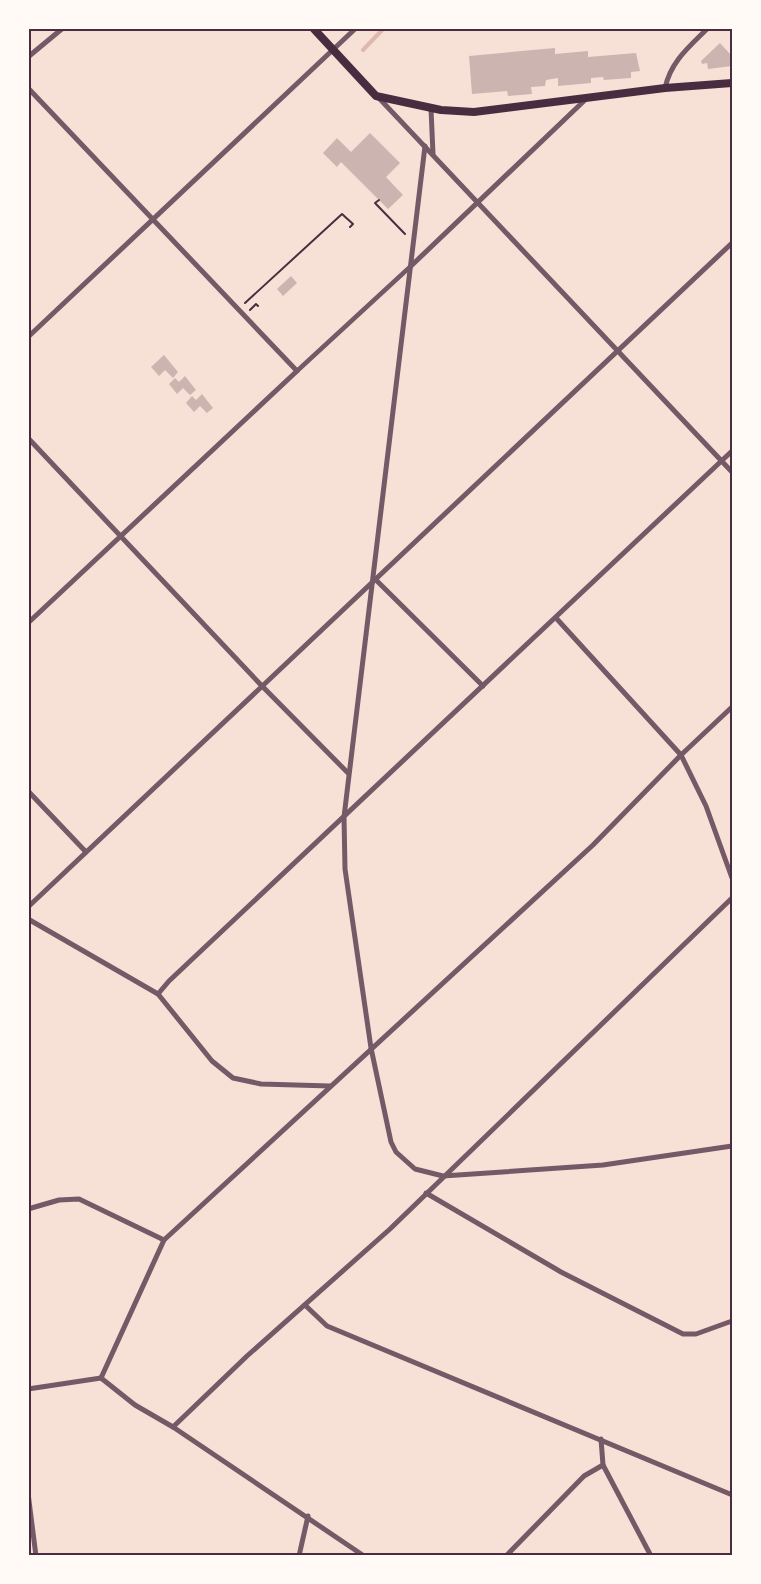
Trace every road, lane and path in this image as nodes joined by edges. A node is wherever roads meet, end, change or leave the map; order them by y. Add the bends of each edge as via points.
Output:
1 (63, 28) edge
2 (313, 28) edge
3 (356, 28) edge
4 (708, 28) edge
5 (334, 51) junction
6 (28, 57) edge
7 (732, 83) edge
8 (28, 88) edge
9 (665, 88) junction
10 (376, 96) junction
11 (586, 99) junction
12 (431, 109) junction
13 (425, 146) junction
14 (433, 154) junction
15 (379, 200) dead end
16 (478, 202) junction
17 (154, 219) junction
18 (351, 227) dead end
19 (414, 243) junction
20 (732, 243) edge
21 (411, 266) junction
22 (258, 306) dead end
23 (28, 337) edge
24 (618, 350) junction
25 (297, 371) junction
26 (28, 438) edge
27 (732, 451) edge
28 (722, 461) junction
29 (732, 472) edge
30 (122, 536) junction
31 (374, 578) junction
32 (556, 618) junction
33 (28, 623) edge
34 (261, 685) junction
35 (483, 686) junction
36 (732, 707) edge
37 (681, 755) junction
38 (348, 773) junction
39 (28, 792) edge
40 (344, 817) junction
41 (86, 852) junction
42 (732, 878) edge
43 (732, 898) edge
44 (28, 907) edge
45 (28, 919) edge
46 (158, 994) junction
47 (371, 1048) junction
48 (330, 1086) junction
49 (732, 1146) edge
50 (443, 1176) junction
51 (426, 1193) junction
52 (28, 1209) edge
53 (165, 1240) junction
54 (306, 1306) junction
55 (732, 1321) edge
56 (101, 1378) junction
57 (28, 1389) edge
58 (173, 1427) junction
59 (601, 1439) junction
60 (603, 1465) junction
61 (28, 1493) edge
62 (730, 1494) dead end
63 (308, 1516) junction
64 (36, 1556) edge
65 (299, 1556) edge
66 (364, 1556) edge
67 (506, 1556) edge
68 (651, 1556) edge

1 - 6 street
2 - 5 main road
3 - 5 street
4 - 9 street via 671,67
5 - 10 main road
5 - 17 street
7 - 9 main road
8 - 17 street
9 - 11 main road
10 - 12 main road
10 - 13 street
11 - 12 main road via 474,112
11 - 16 street
12 - 14 street
13 - 14 street
13 - 19 street
14 - 16 street
15 - 19 path via 375,203
16 - 21 street
16 - 24 street
17 - 23 street
17 - 25 street
18 - 22 path via 342,214 243,305 249,310
19 - 21 street
20 - 24 street
21 - 25 street
21 - 31 street
24 - 28 street
24 - 31 street
25 - 30 street
26 - 30 street
27 - 28 street
28 - 29 street
28 - 32 street
30 - 33 street
30 - 34 street
31 - 34 street
31 - 35 street
31 - 38 street
32 - 35 street
32 - 37 street
34 - 38 street
34 - 41 street
35 - 40 street
36 - 37 street
37 - 42 street via 706,806
37 - 47 street via 593,845
38 - 40 street
39 - 41 street
40 - 46 street
40 - 47 street via 345,869
41 - 44 street
43 - 50 street
45 - 46 street
46 - 48 street via 212,1061 233,1078 261,1084
47 - 48 street
47 - 50 street via 387,1129 396,1152 415,1169
48 - 53 street
49 - 50 street via 603,1165
50 - 51 street
51 - 54 street
51 - 55 street via 561,1272 683,1334 696,1334
52 - 53 street via 79,1199
53 - 56 street
54 - 58 street
54 - 59 street via 327,1326
56 - 57 street
56 - 58 street via 135,1405
58 - 63 street
59 - 60 street
59 - 62 street
60 - 67 street via 584,1476
60 - 68 street
61 - 64 street
63 - 65 street
63 - 66 street

